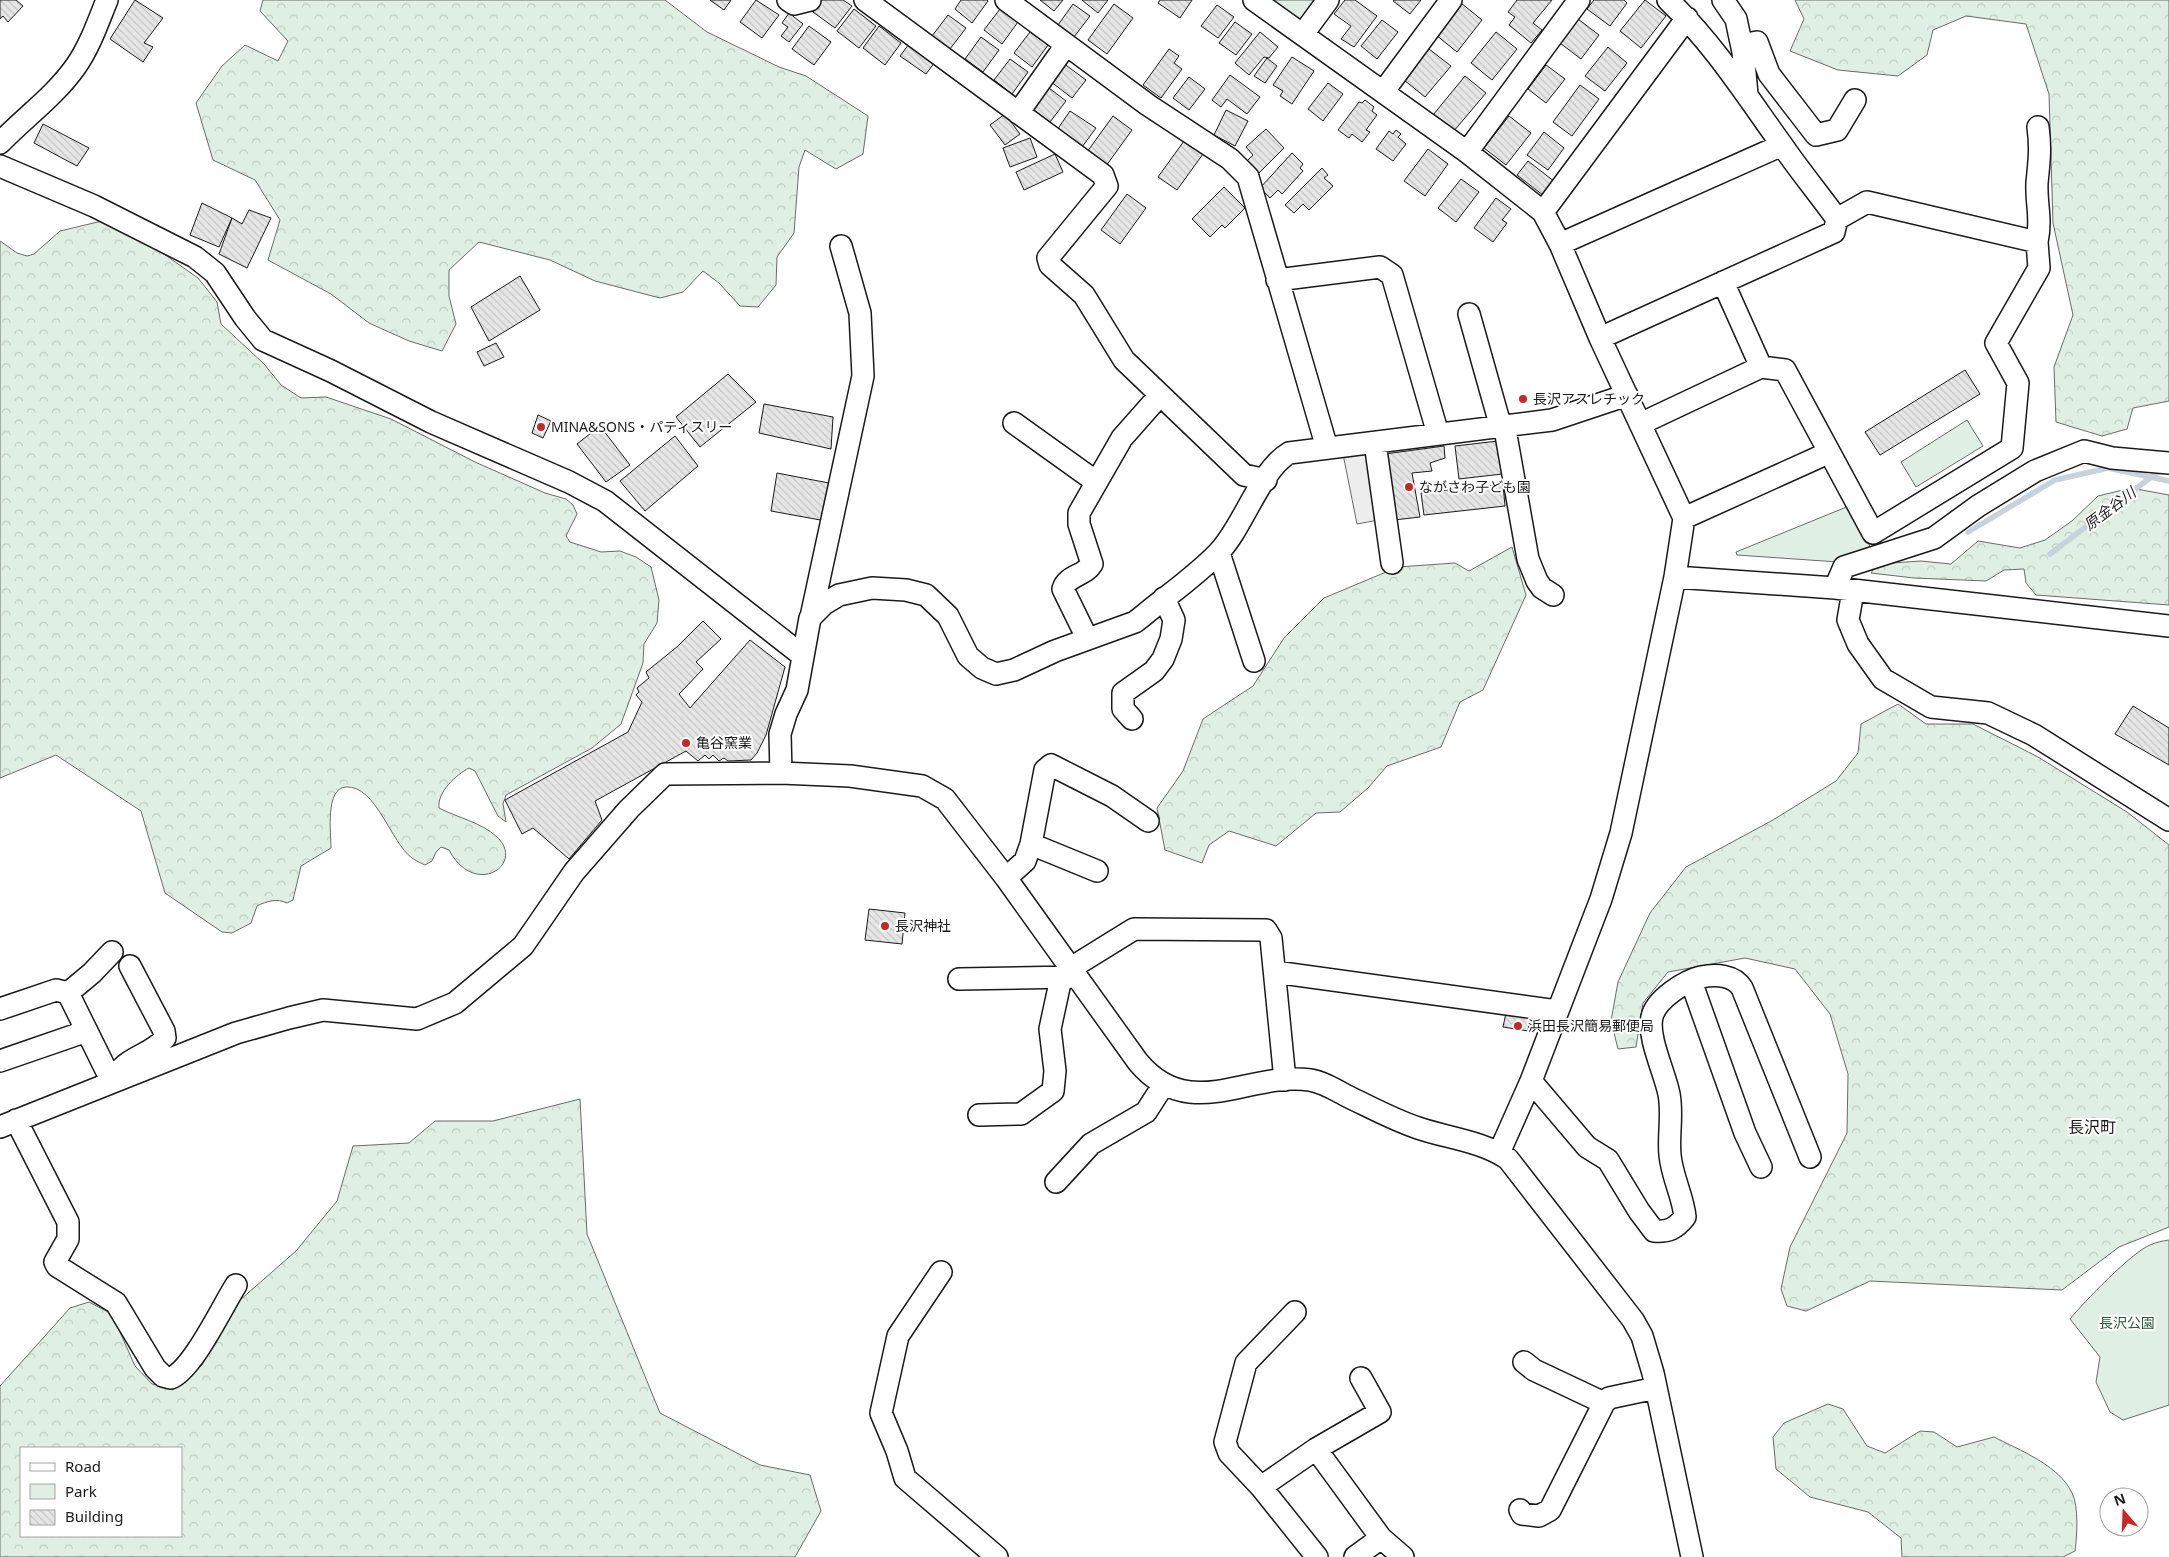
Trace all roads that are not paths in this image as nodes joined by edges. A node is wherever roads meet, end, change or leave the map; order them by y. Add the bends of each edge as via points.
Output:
1 (108, 0) edge
2 (788, 0) edge
3 (810, 0) edge
4 (865, 0) edge
5 (1006, 0) edge
6 (1254, 0) edge
7 (1328, 0) edge
8 (1451, 0) edge
9 (1579, 0) edge
10 (1668, 0) edge
11 (1723, 0) edge
12 (1687, 18) junction
13 (1303, 34) junction
14 (1066, 45) junction
15 (1742, 45) junction
16 (1383, 92) junction
17 (1747, 94) junction
18 (1855, 100) dead end
19 (1018, 113) junction
20 (2038, 128) dead end
21 (0, 143) edge
22 (1782, 145) junction
23 (1467, 152) junction
24 (0, 166) edge
25 (1543, 212) junction
26 (1837, 219) junction
27 (2037, 242) junction
28 (1560, 244) junction
29 (841, 246) dead end
30 (1277, 280) junction
31 (1723, 282) junction
32 (1469, 314) dead end
33 (1600, 338) junction
34 (1761, 368) junction
35 (1160, 395) junction
36 (1627, 395) junction
37 (1014, 423) dead end
38 (1640, 424) junction
39 (1501, 426) junction
40 (1438, 434) junction
41 (1375, 443) junction
42 (1327, 448) junction
43 (1828, 454) junction
44 (2169, 463) edge
45 (1266, 480) junction
46 (1095, 481) junction
47 (1684, 518) junction
48 (1219, 553) junction
49 (1392, 563) dead end
50 (1675, 577) junction
51 (1844, 589) junction
52 (1553, 595) dead end
53 (1164, 598) junction
54 (810, 618) junction
55 (1174, 620) junction
56 (2169, 626) edge
57 (1087, 638) junction
58 (803, 656) junction
59 (1254, 661) dead end
60 (1163, 679) dead end
61 (1132, 719) dead end
62 (781, 773) junction
63 (2169, 820) edge
64 (1148, 821) dead end
65 (1031, 844) junction
66 (1097, 871) dead end
67 (1006, 878) junction
68 (112, 952) dead end
69 (130, 966) dead end
70 (1275, 972) junction
71 (1070, 974) junction
72 (959, 979) dead end
73 (1691, 982) junction
74 (68, 993) junction
75 (0, 1009) edge
76 (1558, 1011) junction
77 (87, 1031) junction
78 (0, 1061) edge
79 (1285, 1080) junction
80 (1531, 1081) junction
81 (112, 1082) junction
82 (1164, 1084) junction
83 (979, 1115) dead end
84 (8, 1124) edge
85 (1500, 1153) junction
86 (1810, 1157) dead end
87 (1761, 1167) dead end
88 (1056, 1182) dead end
89 (941, 1272) dead end
90 (236, 1285) dead end
91 (1295, 1312) dead end
92 (1524, 1362) dead end
93 (1361, 1378) dead end
94 (1656, 1388) junction
95 (1604, 1403) junction
96 (1316, 1449) junction
97 (1261, 1487) junction
98 (1520, 1510) dead end
99 (1381, 1538) junction
100 (997, 1557) edge
101 (1316, 1557) edge
102 (1355, 1557) edge
103 (1403, 1557) edge
104 (1692, 1557) edge

1 - 21 street via 76,66 56,90
2 - 3 street via 794,4
4 - 19 street
5 - 14 street
6 - 13 street
7 - 13 street
8 - 16 street
9 - 23 street
10 - 12 street
11 - 15 street via 1736,19
12 - 17 street
12 - 25 street
13 - 16 street
14 - 19 street
14 - 30 street via 1230,159 1248,177
15 - 17 street
15 - 18 street via 1757,42 1769,74 1816,135 1837,130
16 - 23 street
17 - 22 street
19 - 35 street via 1103,175 1107,186 1048,258 1050,266 1084,295 1124,360
20 - 27 street via 2041,153 2037,184 2041,224
22 - 26 street
22 - 28 street
23 - 25 street
24 - 58 street via 94,206 195,257 215,273 263,340 431,422 605,501
25 - 28 street
26 - 27 street via 1867,202
26 - 31 street via 1834,232
27 - 43 street via 2039,268 1996,343 2018,383 2012,448 1873,533
28 - 33 street
29 - 54 street via 860,313 863,376
30 - 40 street via 1380,267 1392,275
30 - 42 street
31 - 33 street
31 - 34 street
32 - 39 street
33 - 36 street
34 - 38 street
34 - 43 street via 1784,370
35 - 45 street via 1244,475
35 - 46 street via 1122,438
36 - 38 street
36 - 39 street via 1552,420
37 - 46 street
38 - 47 street
39 - 40 street
39 - 52 street via 1506,435 1528,559 1537,581
40 - 41 street
41 - 42 street
41 - 49 street
42 - 45 street via 1289,454 1278,461
43 - 47 street
44 - 51 street via 2112,458 2084,451 2034,471 1934,538 1844,567
45 - 48 street
46 - 57 street via 1078,518 1092,564 1069,580 1063,589
47 - 50 street
48 - 53 street
48 - 59 street
50 - 51 street
50 - 76 street via 1621,833 1601,899
51 - 56 street
51 - 63 street via 1848,620 1858,644 1883,680 1931,708 1988,713 2034,735
53 - 55 street
53 - 57 street via 1134,622
54 - 57 street via 839,594 872,588 926,595 948,616 968,656 982,668 996,674 1014,670
54 - 58 street
55 - 60 street via 1179,647 1174,664
55 - 61 street via 1171,639 1158,666 1123,693 1123,709
58 - 62 street via 797,690 780,734
62 - 67 street via 850,776 922,786 945,799
62 - 81 street via 664,774 574,872 523,946 455,1003 417,1020 322,1010 236,1033
64 - 65 street via 1112,796 1052,765 1045,770
65 - 66 street
65 - 67 street via 1025,860
67 - 71 street
68 - 74 street
69 - 81 street via 165,1038 128,1062
70 - 71 street via 1270,934 1266,930 1134,929
70 - 76 street
70 - 79 street
71 - 72 street
71 - 82 street via 1149,1075
71 - 83 street via 1050,1029 1053,1091 1021,1114
73 - 80 street via 1660,1004 1652,1016 1653,1035 1669,1095 1672,1170 1684,1204 1685,1218 1677,1226 1667,1232 1654,1231 1608,1160 1587,1147
73 - 86 street via 1721,976 1738,981
73 - 87 street via 1745,1133
74 - 75 street via 56,990
74 - 77 street
76 - 80 street
77 - 78 street
77 - 81 street
79 - 82 street via 1202,1094
79 - 85 street via 1313,1080 1395,1120
80 - 85 street
81 - 84 street
82 - 88 street via 1146,1112 1091,1144
84 - 90 street via 68,1222 68,1239 55,1262 57,1266 116,1303 163,1376 171,1378 182,1371
85 - 94 street via 1517,1168 1633,1320 1642,1336
89 - 100 street via 898,1336 881,1413 905,1478
91 - 97 street via 1246,1363 1225,1442 1229,1453
92 - 95 street via 1534,1370
93 - 96 street via 1380,1412
94 - 95 street via 1614,1395
94 - 104 street
95 - 98 street via 1550,1510 1538,1516 1527,1516
96 - 97 street
96 - 99 street
97 - 101 street
99 - 102 street
99 - 103 street

